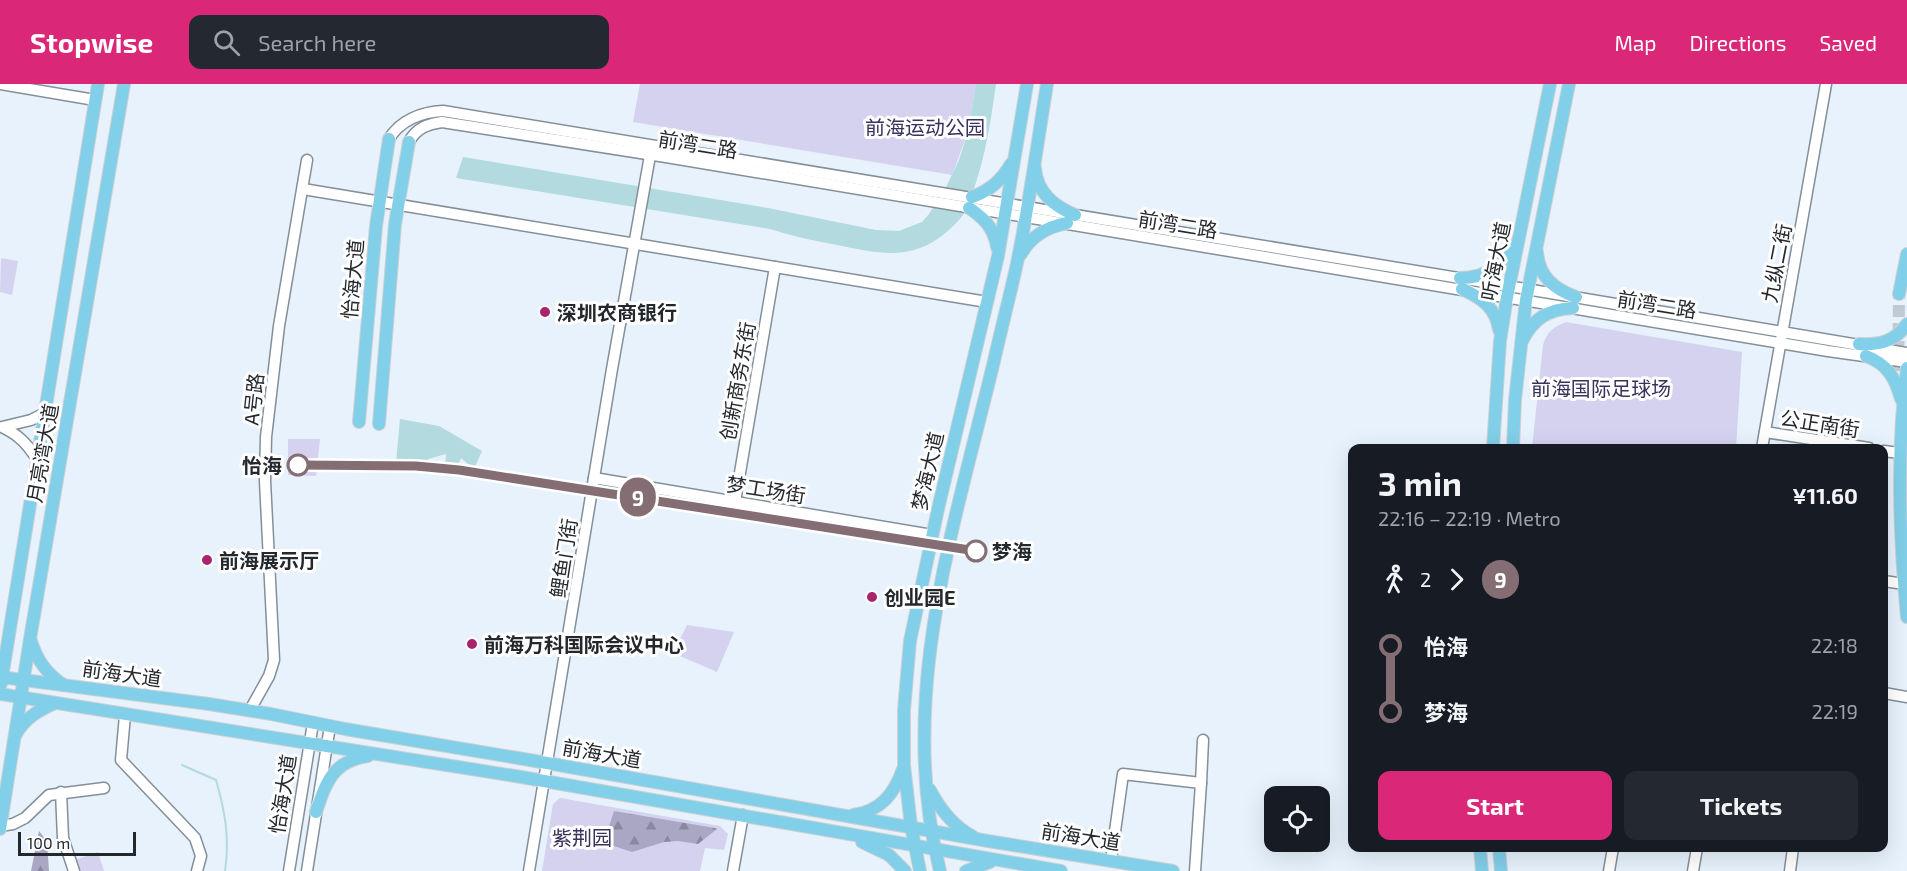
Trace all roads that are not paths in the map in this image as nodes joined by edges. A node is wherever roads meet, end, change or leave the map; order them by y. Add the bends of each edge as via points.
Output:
1 (0, 84) edge
2 (98, 84) edge
3 (124, 84) edge
4 (1027, 84) edge
5 (1047, 84) edge
6 (1550, 84) edge
7 (1569, 84) edge
8 (1826, 84) edge
9 (95, 100) junction
10 (442, 116) junction
11 (390, 139) joint
12 (409, 142) joint
13 (1016, 149) junction
14 (651, 150) junction
15 (307, 160) dead end
16 (1034, 162) junction
17 (303, 189) junction
18 (380, 201) junction
19 (971, 202) junction
20 (397, 204) junction
21 (1006, 209) junction
22 (1026, 212) junction
23 (1071, 219) junction
24 (1518, 241) junction
25 (635, 244) junction
26 (1536, 247) junction
27 (1907, 254) edge
28 (998, 256) junction
29 (775, 267) junction
30 (1015, 269) junction
31 (1461, 284) junction
32 (1508, 291) junction
33 (1527, 294) junction
34 (1899, 294) tunnel mouth
35 (987, 302) junction
36 (1575, 302) junction
37 (1907, 324) edge
38 (1780, 337) junction
39 (1500, 340) junction
40 (1520, 345) junction
41 (1863, 350) junction
42 (1907, 353) edge
43 (1907, 362) edge
44 (1907, 368) edge
45 (1902, 404) junction
46 (45, 413) junction
47 (359, 422) dead end
48 (379, 424) dead end
49 (1, 427) edge
50 (1765, 432) junction
51 (1492, 444) edge
52 (1513, 444) edge
53 (1763, 444) edge
54 (1843, 444) edge
55 (1888, 452) edge
56 (1899, 453) junction
57 (37, 459) junction
58 (594, 478) junction
59 (735, 502) junction
60 (932, 535) junction
61 (1888, 582) edge
62 (1904, 584) junction
63 (1907, 617) edge
64 (10, 626) junction
65 (30, 639) junction
66 (0, 645) edge
67 (1, 680) edge
68 (24, 680) junction
69 (63, 685) junction
70 (0, 694) edge
71 (1888, 694) edge
72 (21, 697) junction
73 (1907, 697) edge
74 (55, 703) junction
75 (250, 710) junction
76 (126, 715) junction
77 (313, 723) junction
78 (330, 726) junction
79 (14, 738) junction
80 (1203, 740) dead end
81 (310, 744) junction
82 (326, 746) junction
83 (382, 755) junction
84 (547, 763) junction
85 (904, 765) junction
86 (927, 780) junction
87 (544, 781) junction
88 (1201, 783) junction
89 (104, 788) dead end
90 (61, 792) junction
91 (316, 812) junction
92 (743, 815) junction
93 (846, 816) junction
94 (911, 826) junction
95 (0, 827) edge
96 (931, 830) junction
97 (844, 834) junction
98 (987, 841) junction
99 (915, 846) junction
100 (935, 850) junction
101 (1499, 852) edge
102 (1612, 852) edge
103 (1696, 852) edge
104 (1792, 852) edge
105 (1112, 860) junction
106 (998, 861) junction
107 (74, 871) edge
108 (197, 871) edge
109 (289, 871) edge
110 (307, 871) edge
111 (529, 871) edge
112 (733, 871) edge
113 (905, 871) edge
114 (920, 871) edge
115 (940, 871) edge
116 (966, 871) edge
117 (1061, 871) edge
118 (1173, 871) edge
119 (1195, 871) edge
120 (1501, 871) edge
121 (1609, 871) edge
122 (1693, 871) edge
123 (1790, 871) edge

1 - 9 street
2 - 9 main road, 月亮湾大道
3 - 65 main road, 月亮湾大道
4 - 13 main road, 梦海大道
5 - 16 main road, 梦海大道
6 - 24 main road, 听海大道
7 - 26 main road, 听海大道
8 - 38 street, 九纵二街
9 - 46 main road, 月亮湾大道
10 - 11 street via 426,113 411,119
10 - 12 street via 423,126
10 - 14 street, 前湾二路
11 - 18 main road, 怡海大道
12 - 20 main road, 怡海大道
13 - 19 main road via 998,182
13 - 21 main road, 梦海大道
14 - 19 street, 前湾二路
14 - 25 street, 鲤鱼门街
15 - 17 street, A号路
16 - 22 main road, 梦海大道
16 - 23 main road via 1046,196
17 - 18 street
17 - 75 street, A号路 via 279,326 266,437 274,652 269,676
18 - 20 street
18 - 47 main road, 怡海大道
19 - 21 street, 前湾二路
19 - 28 main road via 989,225
20 - 25 street
20 - 48 main road, 怡海大道
21 - 22 street, 前湾二路
21 - 28 main road, 梦海大道
22 - 23 street, 前湾二路
22 - 30 main road, 梦海大道
23 - 30 main road via 1036,236
23 - 31 street, 前湾二路
24 - 31 main road via 1496,269
24 - 32 main road, 听海大道
25 - 29 street
25 - 58 street, 鲤鱼门街
26 - 33 main road, 听海大道
26 - 36 main road via 1546,279
27 - 34 main road
28 - 35 main road, 梦海大道
29 - 35 street
29 - 59 street, 创新商务东街
30 - 86 main road, 梦海大道 via 932,624 927,670
31 - 32 street, 前湾二路
31 - 39 main road via 1490,306
32 - 33 street, 前湾二路
32 - 39 main road, 听海大道
33 - 36 street, 前湾二路
33 - 40 main road, 听海大道
35 - 60 main road, 梦海大道
36 - 38 street, 前湾二路
36 - 40 main road via 1539,317
37 - 41 main road via 1889,340
38 - 41 street, 前湾二路
38 - 50 street, 九纵二街
39 - 51 main road, 听海大道
40 - 52 main road, 听海大道
41 - 42 street, 前湾二路
41 - 43 street, 前湾二路
41 - 45 main road via 1893,376
44 - 45 main road
45 - 56 main road
46 - 49 street
46 - 57 main road, 月亮湾大道
49 - 57 street via 17,434
50 - 53 street, 九纵二街
50 - 54 street, 公正南街
55 - 56 street, 公正南街
56 - 62 main road
57 - 64 main road, 月亮湾大道
58 - 59 street, 梦工场街
58 - 84 street, 鲤鱼门街
59 - 60 street, 梦工场街
60 - 85 main road, 梦海大道 via 910,641
61 - 62 street
62 - 63 main road
64 - 66 main road
64 - 67 main road, 月亮湾大道
65 - 68 main road, 月亮湾大道
65 - 69 main road via 43,667
67 - 68 main road, 前海大道
68 - 69 main road, 前海大道
68 - 72 main road, 月亮湾大道
69 - 75 main road, 前海大道
70 - 72 main road, 前海大道
71 - 73 street
72 - 74 main road, 前海大道
72 - 79 main road, 月亮湾大道
74 - 76 main road, 前海大道
74 - 79 main road via 29,718
75 - 77 main road, 前海大道
76 - 81 main road, 前海大道
76 - 108 street via 121,760 195,838 201,856
77 - 78 main road, 前海大道
77 - 81 street, 怡海大道
78 - 82 street, 怡海大道
78 - 84 main road, 前海大道
79 - 95 main road, 月亮湾大道
80 - 88 street
81 - 82 main road, 前海大道
81 - 109 street, 怡海大道
82 - 83 main road, 前海大道
82 - 91 street, 怡海大道
83 - 87 main road, 前海大道
83 - 91 main road via 359,757 342,765 330,777
84 - 87 street, 鲤鱼门街
84 - 93 main road, 前海大道
85 - 93 main road via 886,801 869,811
85 - 94 main road, 梦海大道
86 - 96 main road, 梦海大道
86 - 98 main road via 935,800 954,824
87 - 92 main road, 前海大道
87 - 111 street, 鲤鱼门街
88 - 105 street via 1123,774
88 - 119 street
89 - 90 street
90 - 95 street via 44,798 25,818
90 - 107 street via 63,838
91 - 110 street, 怡海大道
92 - 97 main road, 前海大道
92 - 112 street
93 - 94 main road, 前海大道
94 - 96 main road, 前海大道
94 - 99 main road, 梦海大道
96 - 98 main road, 前海大道
96 - 100 main road, 梦海大道
97 - 99 main road, 前海大道
97 - 113 main road via 889,855
98 - 105 main road, 前海大道
99 - 100 main road, 前海大道
99 - 114 main road, 梦海大道
100 - 106 main road, 前海大道
100 - 115 main road, 梦海大道
101 - 120 main road
102 - 121 street
103 - 122 street
104 - 123 street
105 - 118 main road, 前海大道
106 - 116 main road
106 - 117 main road, 前海大道

